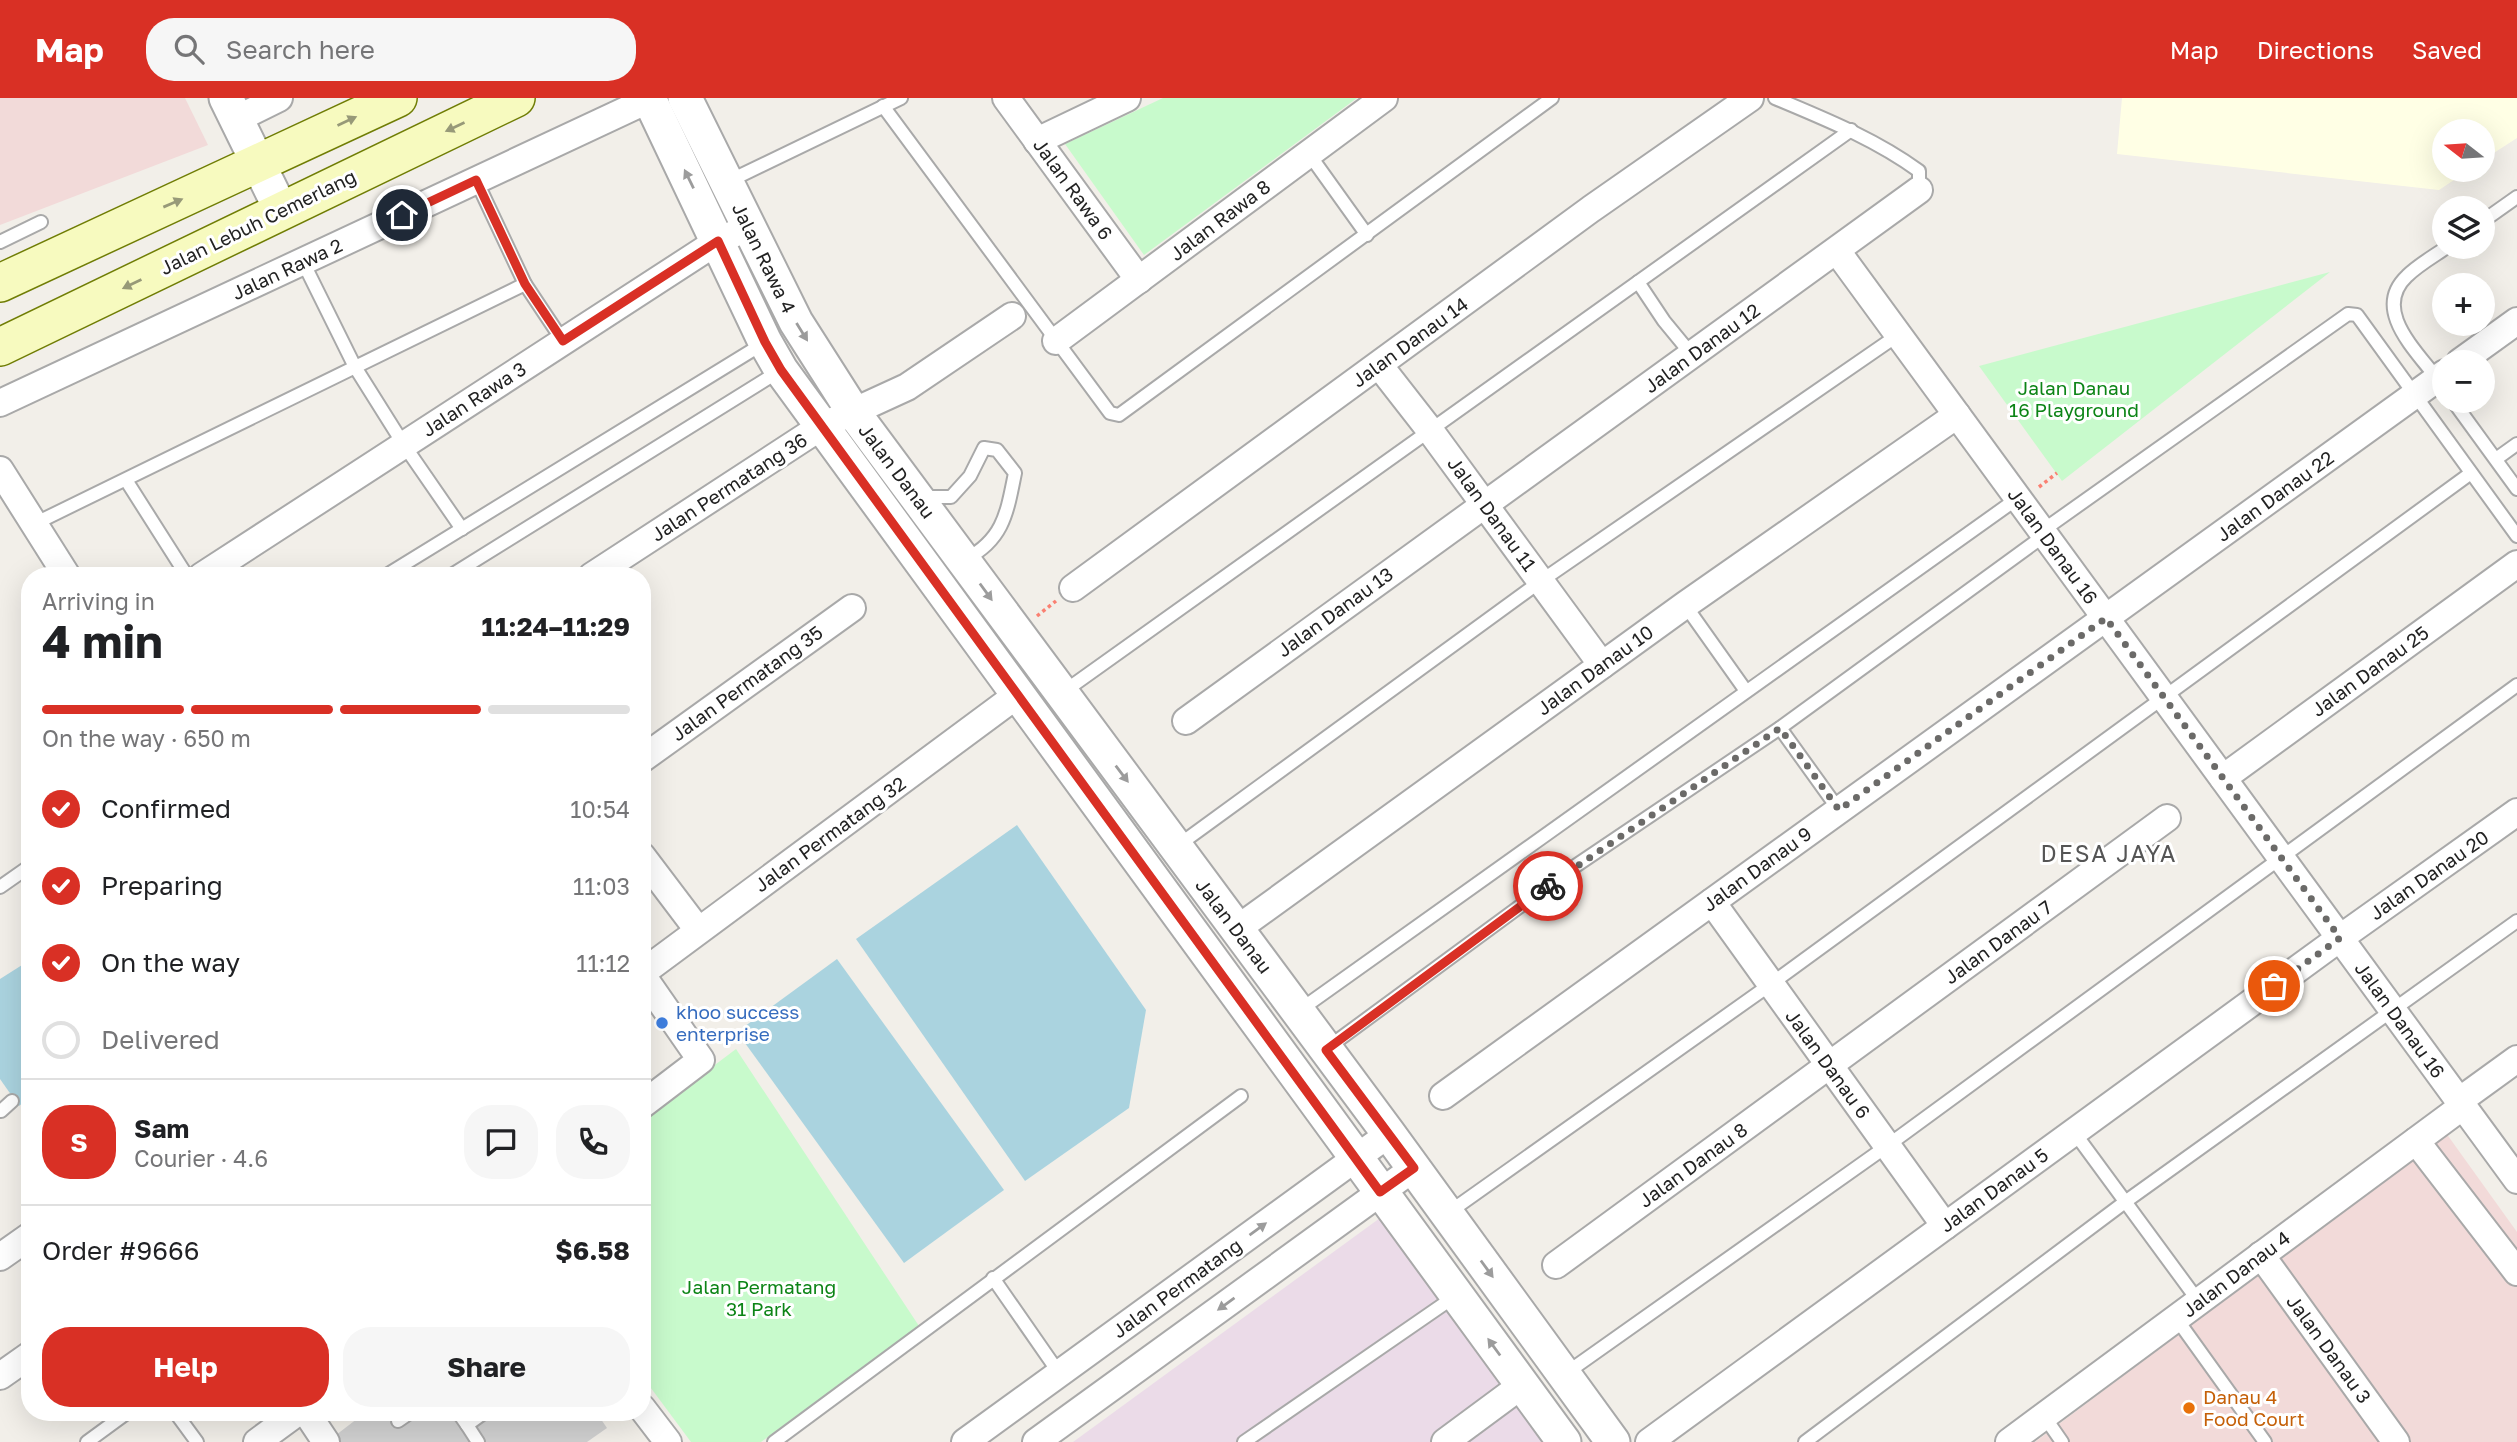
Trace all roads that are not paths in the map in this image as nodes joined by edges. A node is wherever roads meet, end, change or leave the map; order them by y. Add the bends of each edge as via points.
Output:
1 (279, 98) edge
2 (398, 98) edge
3 (516, 98) edge
4 (650, 98) edge
5 (685, 98) edge
6 (901, 98) edge
7 (1006, 98) edge
8 (1127, 98) edge
9 (1384, 98) edge
10 (1552, 98) edge
11 (1750, 98) edge
12 (1775, 98) edge
13 (883, 106) junction
14 (232, 108) edge
15 (1851, 130) junction
16 (1038, 141) junction
17 (296, 145) junction
18 (1309, 154) junction
19 (257, 162) junction
20 (476, 180) junction
21 (727, 182) junction
22 (1919, 190) joint
23 (2517, 197) edge
24 (281, 210) junction
25 (2495, 213) edge
26 (41, 222) dead end
27 (749, 227) junction
28 (1367, 234) junction
29 (718, 241) junction
30 (0, 242) edge
31 (1837, 251) junction
32 (2432, 258) edge
33 (303, 262) junction
34 (1139, 280) junction
35 (1638, 282) junction
36 (0, 283) edge
37 (525, 284) junction
38 (1012, 316) dead end
39 (2517, 321) edge
40 (1899, 335) junction
41 (563, 341) junction
42 (1056, 341) junction
43 (0, 347) edge
44 (2477, 350) edge
45 (1693, 355) junction
46 (773, 356) junction
47 (1379, 365) junction
48 (355, 367) junction
49 (2432, 368) edge
50 (2432, 386) edge
51 (2415, 395) junction
52 (0, 403) edge
53 (853, 413) junction
54 (2462, 413) edge
55 (1957, 415) junction
56 (822, 426) junction
57 (1429, 429) junction
58 (2517, 444) edge
59 (404, 445) junction
60 (2496, 459) junction
61 (0, 470) edge
62 (2471, 472) junction
63 (126, 480) junction
64 (2517, 489) edge
65 (916, 498) junction
66 (2018, 498) junction
67 (1484, 503) junction
68 (34, 524) junction
69 (462, 528) junction
70 (2044, 533) junction
71 (2517, 536) edge
72 (963, 560) junction
73 (2517, 564) edge
74 (61, 567) edge
75 (181, 567) edge
76 (216, 567) edge
77 (399, 567) edge
78 (463, 567) edge
79 (606, 567) edge
80 (1541, 581) junction
81 (1073, 588) road end
82 (1685, 605) junction
83 (852, 608) dead end
84 (2106, 618) junction
85 (1602, 665) junction
86 (2517, 685) edge
87 (1746, 691) junction
88 (1062, 693) junction
89 (1017, 695) junction
90 (2163, 697) junction
91 (1186, 721) dead end
92 (1780, 728) junction
93 (651, 753) edge
94 (2223, 778) junction
95 (1839, 810) junction
96 (2517, 812) edge
97 (2167, 818) dead end
98 (1176, 847) junction
99 (2281, 857) junction
100 (651, 868) edge
101 (21, 872) edge
102 (0, 887) edge
103 (1712, 902) junction
104 (2517, 921) edge
105 (1237, 929) junction
106 (698, 930) junction
107 (2340, 938) junction
108 (651, 967) edge
109 (1771, 984) junction
110 (651, 987) edge
111 (2393, 1010) junction
112 (1298, 1012) junction
113 (1326, 1050) junction
114 (2517, 1059) edge
115 (1829, 1065) junction
116 (1443, 1096) dead end
117 (1241, 1097) dead end
118 (651, 1098) edge
119 (12, 1101) dead end
120 (2461, 1104) junction
121 (0, 1110) edge
122 (2074, 1132) junction
123 (1389, 1134) junction
124 (2416, 1141) junction
125 (1887, 1146) junction
126 (1356, 1158) junction
127 (1414, 1168) junction
128 (2517, 1180) edge
129 (1380, 1192) junction
130 (2125, 1202) junction
131 (1447, 1213) junction
132 (1945, 1226) junction
133 (21, 1243) edge
134 (2261, 1255) junction
135 (0, 1258) edge
136 (1556, 1265) dead end
137 (2517, 1272) edge
138 (993, 1278) junction
139 (1456, 1295) junction
140 (2199, 1302) junction
141 (2176, 1318) junction
142 (21, 1361) edge
143 (1059, 1373) junction
144 (1564, 1375) junction
145 (0, 1376) edge
146 (1522, 1385) junction
147 (1003, 1414) junction
148 (2044, 1416) junction
149 (651, 1420) edge
150 (116, 1421) edge
151 (182, 1421) edge
152 (286, 1421) edge
153 (312, 1421) edge
154 (464, 1421) edge
155 (473, 1421) edge
156 (467, 1425) junction
157 (87, 1442) edge
158 (197, 1442) edge
159 (257, 1442) edge
160 (326, 1442) edge
161 (478, 1442) edge
162 (668, 1442) edge
163 (774, 1442) edge
164 (965, 1442) edge
165 (1023, 1442) edge
166 (1036, 1442) edge
167 (1244, 1442) edge
168 (1445, 1442) edge
169 (1564, 1442) edge
170 (1613, 1442) edge
171 (1648, 1442) edge
172 (1805, 1442) edge
173 (2009, 1442) edge
174 (2062, 1442) edge
175 (2265, 1442) edge
176 (2396, 1442) edge

1 - 14 street
17 -> 2 main road
3 -> 24 main road, Jalan Lebuh Cemerlang
4 - 20 street, Jalan Rawa 2
29 -> 4 street, Jalan Rawa 4
5 - 21 street, Jalan Rawa 4
6 - 13 lane
7 - 16 street, Jalan Rawa 6
8 - 16 street
9 - 18 street, Jalan Rawa 8
10 - 28 lane
11 - 47 street, Jalan Danau 14
12 - 15 lane
13 - 21 lane
13 - 42 lane
14 - 17 street via 275,139
14 - 19 street
15 - 22 lane via 1919,170
15 - 35 lane
16 - 34 street, Jalan Rawa 6
17 - 19 main road
18 - 28 lane
18 - 34 street, Jalan Rawa 8
19 - 24 street
36 -> 19 main road
20 - 33 street, Jalan Rawa 2
20 - 37 lane
21 - 27 street, Jalan Rawa 4
22 - 31 street, Jalan Danau 12
23 - 25 lane
24 -> 43 main road, Jalan Lebuh Cemerlang
26 - 30 lane
27 - 29 street, Jalan Rawa 3
27 -> 53 street, Jalan Rawa 4 via 796,322
28 - 42 lane via 1119,415 1110,413
29 - 41 street, Jalan Rawa 3
29 - 46 street, Jalan Rawa 4
31 - 40 street, Jalan Danau 16
31 - 45 street, Jalan Danau 12
32 - 49 lane via 2407,276 2393,310 2396,323
33 - 48 lane
33 - 52 street, Jalan Rawa 2
34 - 42 street, Jalan Rawa 8
35 - 45 lane
35 - 57 lane
37 - 41 lane
37 - 48 lane
38 - 53 street, Jalan Permatang 36 via 907,387
39 - 44 street
40 - 55 street, Jalan Danau 16
40 - 80 lane
41 - 59 street, Jalan Rawa 3
45 - 67 street, Jalan Danau 12
46 - 56 street, Jalan Rawa 4
46 - 69 lane
46 - 78 lane
47 - 57 street, Jalan Danau 11
47 - 81 street, Jalan Danau 14
48 - 59 lane
48 - 63 lane
50 - 51 street, Jalan Danau 22
51 - 62 lane
51 - 70 lane via 2357,315 2347,314
51 - 84 street, Jalan Danau 22
53 - 56 street, Jalan Permatang 36
53 - 65 street, Jalan Danau
54 - 60 lane
55 - 66 street, Jalan Danau 16
55 - 82 street, Jalan Danau 10
56 - 79 street, Jalan Permatang 36
56 - 89 street, Jalan Danau
57 - 67 street, Jalan Danau 11
57 - 88 lane
58 - 60 lane
59 - 69 lane
59 - 76 street, Jalan Rawa 3
60 - 64 lane
61 - 68 street
62 - 71 lane
62 - 90 lane
63 - 68 lane
63 - 75 lane
65 - 72 street, Jalan Danau
65 - 72 lane via 951,497 970,476 984,449 997,450 1015,473 1004,522 984,550
66 - 70 street, Jalan Danau 16
66 - 87 lane
67 - 80 street, Jalan Danau 11
67 - 91 street, Jalan Danau 13
68 - 74 street
69 - 77 lane
70 - 84 street, Jalan Danau 16
70 - 92 lane
72 -> 88 street, Jalan Danau
73 - 94 street, Jalan Danau 25
80 - 85 street, Jalan Danau 11
80 - 98 lane
82 - 85 street, Jalan Danau 10
82 - 87 lane
83 - 93 street, Jalan Permatang 35
84 - 90 street, Jalan Danau 16
84 - 95 street, Jalan Danau 9
85 - 105 street, Jalan Danau 10
86 - 99 lane
87 - 112 lane
88 -> 98 street, Jalan Danau
89 - 106 street, Jalan Permatang 32
89 - 126 street, Jalan Danau
90 - 94 street, Jalan Danau 16
90 - 109 lane
92 - 95 lane
92 - 113 lane via 1568,871
94 - 99 street, Jalan Danau 16
95 - 103 street, Jalan Danau 9
96 - 107 street, Jalan Danau 20
97 - 115 street, Jalan Danau 7
98 - 105 street, Jalan Danau
99 - 107 street, Jalan Danau 16
99 - 125 lane
100 - 106 street
101 - 102 lane
103 - 109 street, Jalan Danau 6
103 - 116 street, Jalan Danau 9
104 - 111 lane
105 - 112 street, Jalan Danau
106 - 108 street, Jalan Permatang 32
107 - 111 street, Jalan Danau 16
107 - 122 street, Jalan Danau 5
109 - 115 street, Jalan Danau 6
109 - 131 lane
110 - 118 street via 701,1060
111 - 120 street, Jalan Danau 16
111 - 130 lane
112 - 113 street, Jalan Danau
113 - 123 street, Jalan Danau
114 - 120 street, Jalan Danau 4
115 - 125 street, Jalan Danau 6
115 - 136 street, Jalan Danau 8
117 - 138 lane
119 - 121 lane
120 - 124 street, Jalan Danau 4
120 - 128 street, Jalan Danau 16
122 - 130 lane
122 - 132 street, Jalan Danau 5
123 - 126 street, Jalan Permatang
123 - 127 street, Jalan Danau
124 - 134 street, Jalan Danau 4
124 - 137 street
125 - 132 street, Jalan Danau 6
125 - 144 lane
126 - 129 street, Jalan Danau
143 -> 126 street, Jalan Permatang
127 - 129 street
127 - 131 street, Jalan Danau
129 - 139 street, Jalan Danau
129 -> 166 street
130 - 140 lane
130 - 172 lane
131 -> 144 street, Jalan Danau
132 - 171 street, Jalan Danau 5
133 - 135 street
134 - 140 street, Jalan Danau 4
134 - 176 street, Jalan Danau 3
138 - 143 lane
138 - 163 lane
146 -> 139 street, Jalan Danau
139 - 167 lane
140 - 141 street, Jalan Danau 4
141 - 148 street, Jalan Danau 4
141 - 175 lane
142 - 145 street
143 - 147 street, Jalan Permatang
144 - 170 street, Jalan Danau
146 - 168 street
146 - 169 street, Jalan Danau
147 - 164 street, Jalan Permatang
147 - 165 street
148 - 173 street, Jalan Danau 4
148 - 174 lane
149 - 162 street
150 - 157 lane
151 - 158 lane
152 - 159 street
153 - 160 street
154 - 156 lane
155 - 156 lane
156 - 161 lane

